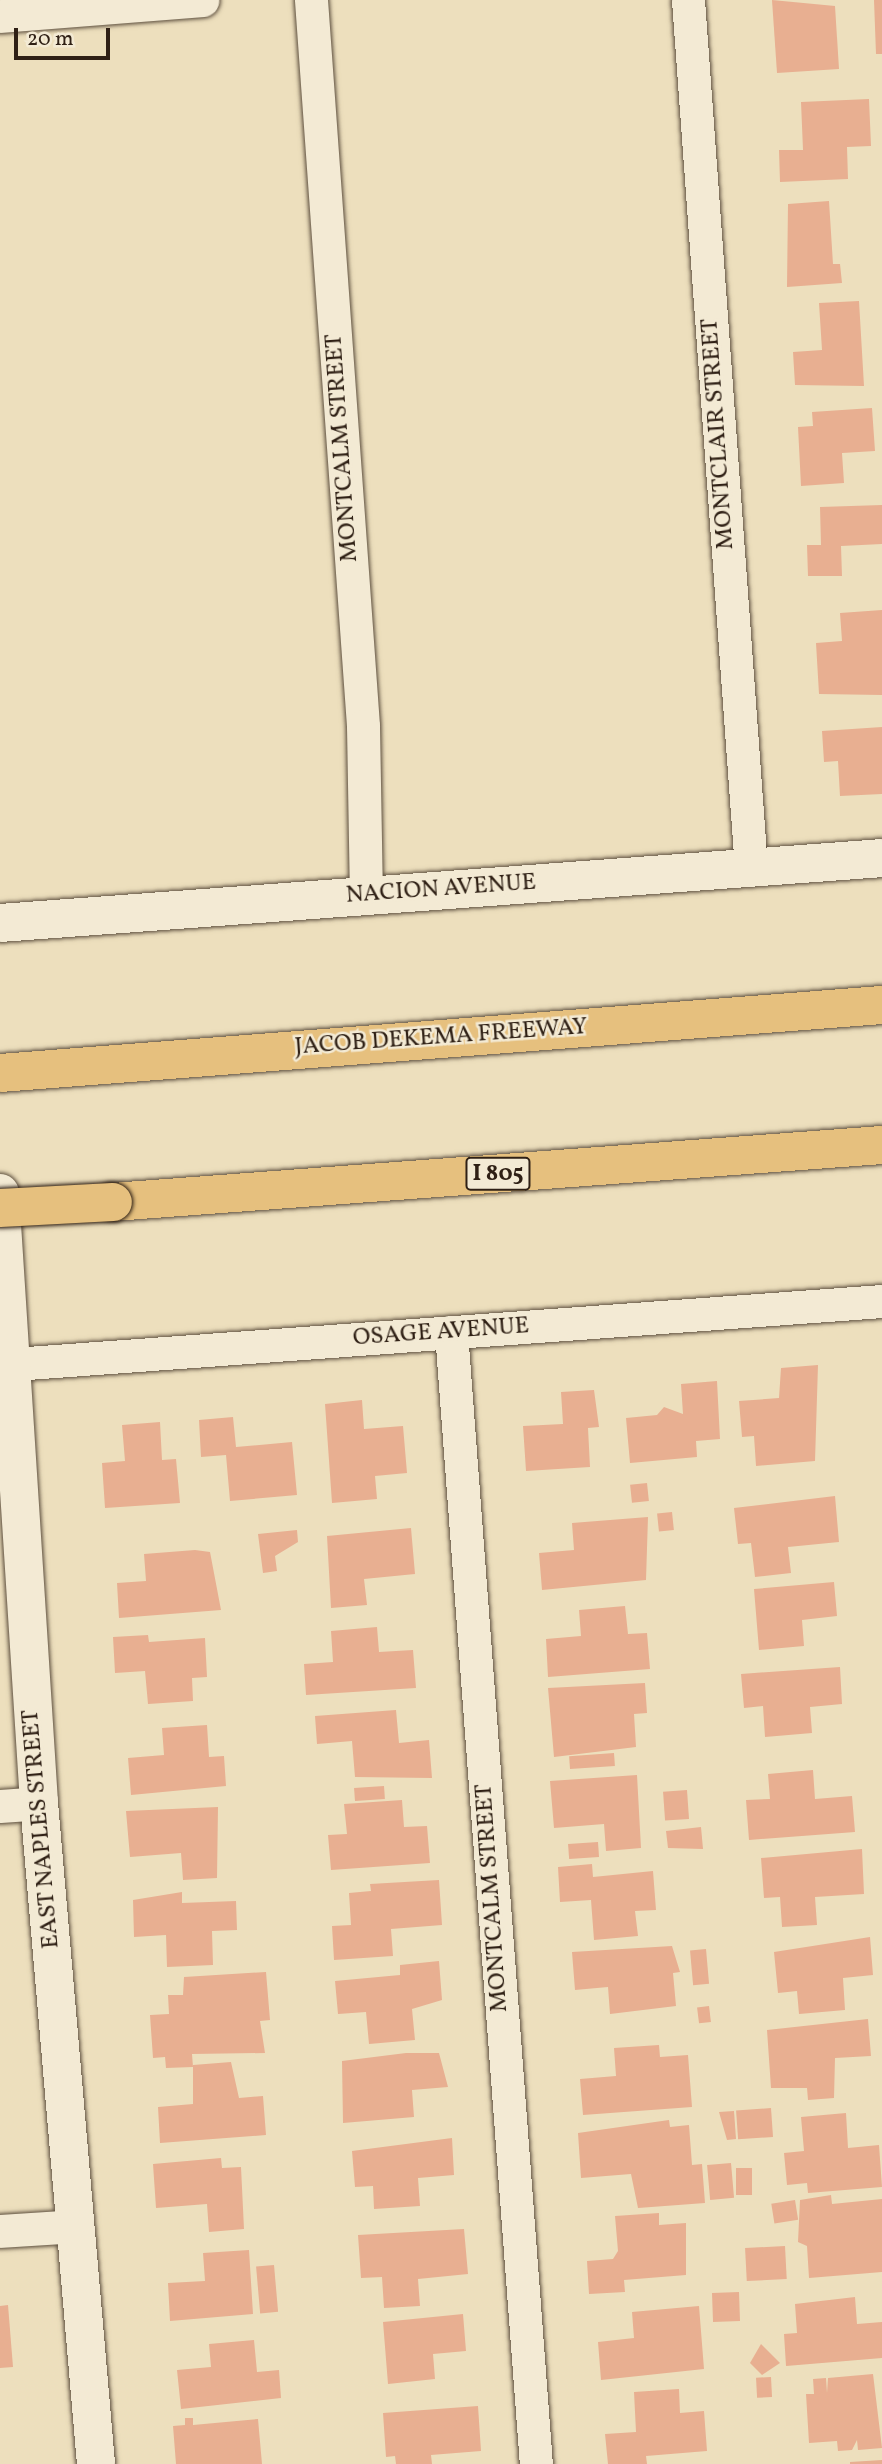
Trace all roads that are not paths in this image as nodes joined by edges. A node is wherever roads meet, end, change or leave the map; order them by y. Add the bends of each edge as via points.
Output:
1 (202, 0) edge
2 (310, 0) edge
3 (688, 0) edge
4 (0, 16) edge
5 (882, 859) edge
6 (751, 867) junction
7 (366, 895) junction
8 (0, 923) edge
9 (882, 1005) edge
10 (0, 1073) edge
11 (882, 1145) edge
12 (0, 1193) edge
13 (0, 1209) edge
14 (882, 1301) edge
15 (451, 1332) junction
16 (6, 1364) edge
17 (39, 1803) junction
18 (0, 1806) edge
19 (77, 2226) junction
20 (0, 2231) edge
21 (96, 2464) edge
22 (536, 2464) edge

1 - 4 street
2 - 7 street, MONTCALM STREET via 363,726
3 - 6 street, MONTCLAIR STREET
5 - 6 street, NACION AVENUE
6 - 7 street, NACION AVENUE
7 - 8 street, NACION AVENUE
9 - 10 highway, JACOB DEKEMA FREEWAY
11 - 13 highway, I 805, bridge
12 - 16 street, EAST NAPLES STREET
14 - 15 street, OSAGE AVENUE
15 - 16 street, OSAGE AVENUE
15 - 22 street, MONTCALM STREET
16 - 17 street, EAST NAPLES STREET
17 - 18 street
17 - 19 street, EAST NAPLES STREET
19 - 20 street
19 - 21 street, EAST NAPLES STREET

